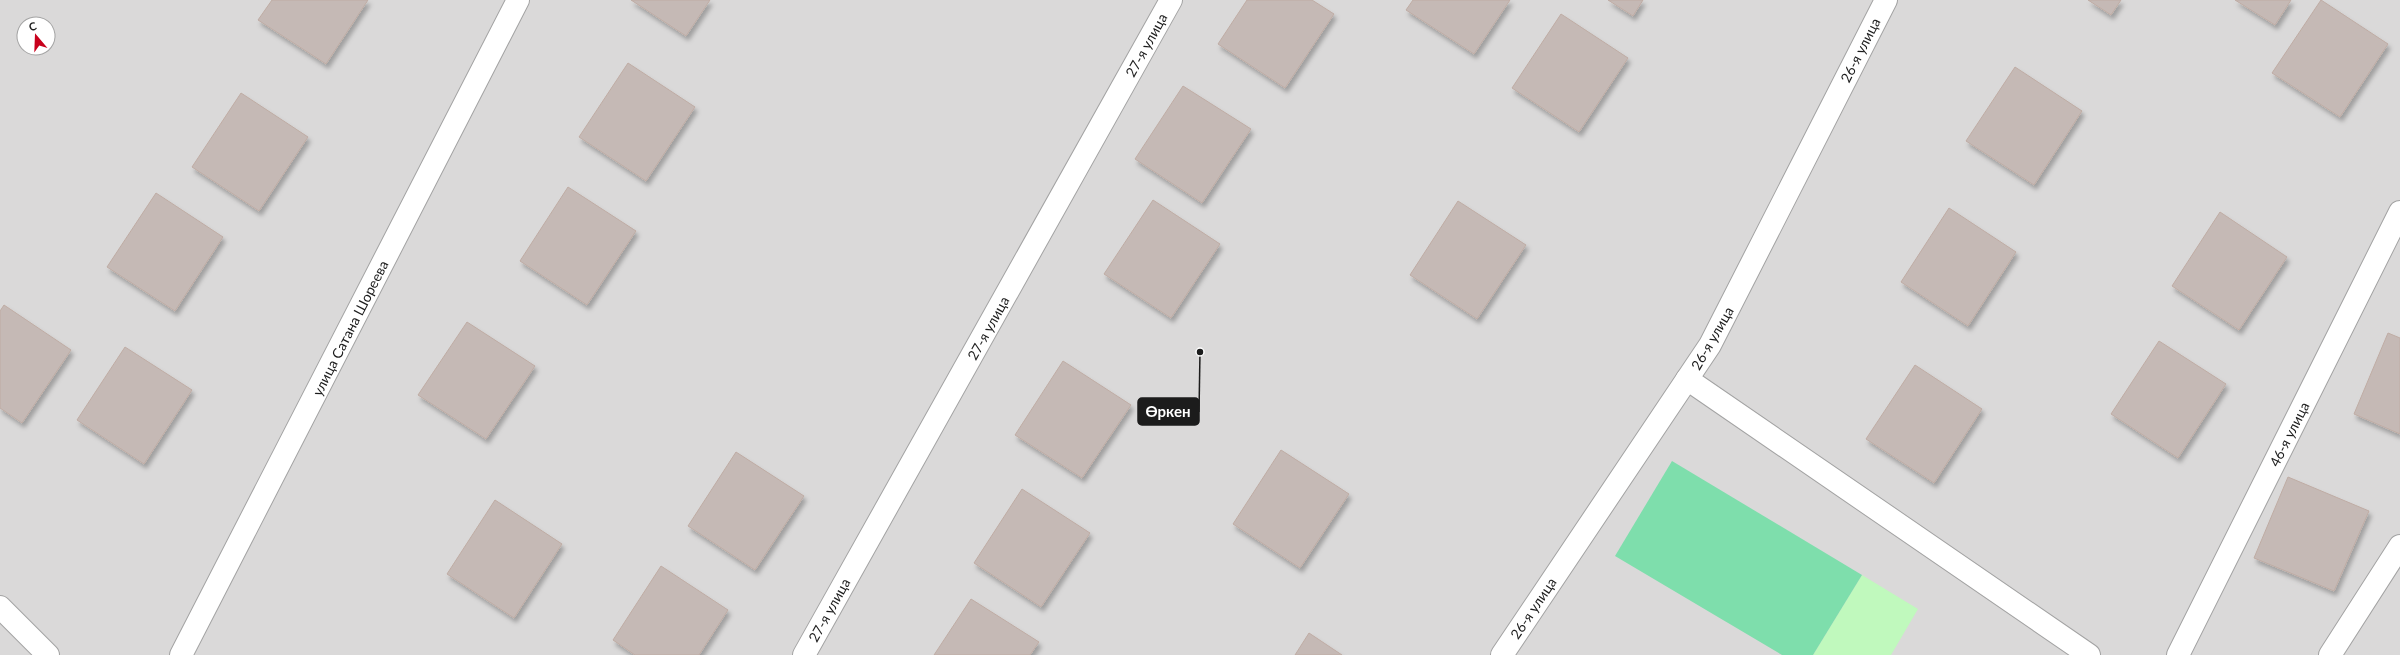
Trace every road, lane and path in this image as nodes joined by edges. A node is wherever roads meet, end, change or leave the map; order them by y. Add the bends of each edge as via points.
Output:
1 (518, 0) edge
2 (1171, 0) edge
3 (1886, 0) edge
4 (2400, 212) edge
5 (1687, 379) junction
6 (2400, 546) edge
7 (0, 607) edge
8 (48, 655) edge
9 (181, 655) edge
10 (804, 655) edge
11 (1502, 655) edge
12 (2090, 655) edge
13 (2178, 655) edge
14 (2330, 655) edge

1 - 9 street, улица Сатана Шореева
2 - 10 street, 27-я улица
3 - 5 street, 26-я улица via 1710,346
4 - 13 street, 46-я улица
5 - 11 street, 26-я улица
5 - 12 street
6 - 14 street
7 - 8 street

